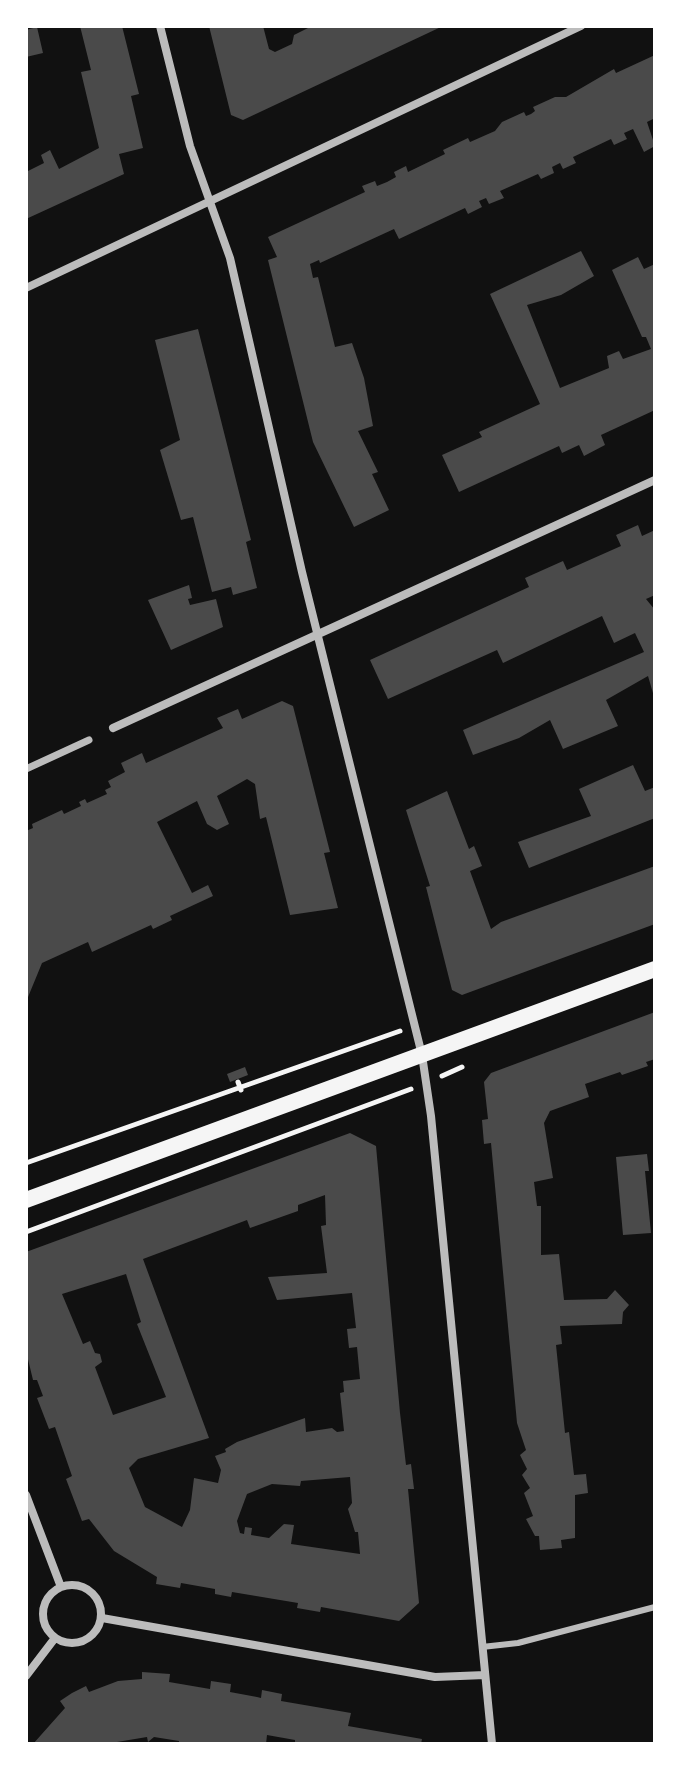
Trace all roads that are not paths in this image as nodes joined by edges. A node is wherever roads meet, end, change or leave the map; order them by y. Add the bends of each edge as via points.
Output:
1 (160, 26) edge
2 (581, 26) edge
3 (212, 200) junction
4 (26, 288) edge
5 (655, 480) edge
6 (318, 635) junction
7 (113, 728) dead end
8 (89, 740) dead end
9 (26, 769) edge
10 (655, 969) edge
11 (422, 1055) junction
12 (26, 1200) edge
13 (26, 1495) edge
14 (61, 1587) junction
15 (655, 1607) edge
16 (102, 1618) junction
17 (55, 1638) junction
18 (482, 1647) junction
19 (485, 1675) junction
20 (26, 1676) edge
21 (492, 1744) edge

1 - 3 street via 190,146
2 - 3 street
3 - 4 street
3 - 6 street
5 - 6 street
6 - 7 street
6 - 11 street
8 - 9 street
10 - 11 main road
11 - 12 main road
11 - 18 street
13 - 14 street
14 - 16 street via 79,1585 94,1594
14 - 17 street via 44,1607 44,1624
15 - 18 lane via 518,1643
16 - 17 street via 84,1641
16 - 19 street via 435,1677
17 - 20 street
18 - 19 street
19 - 21 street

